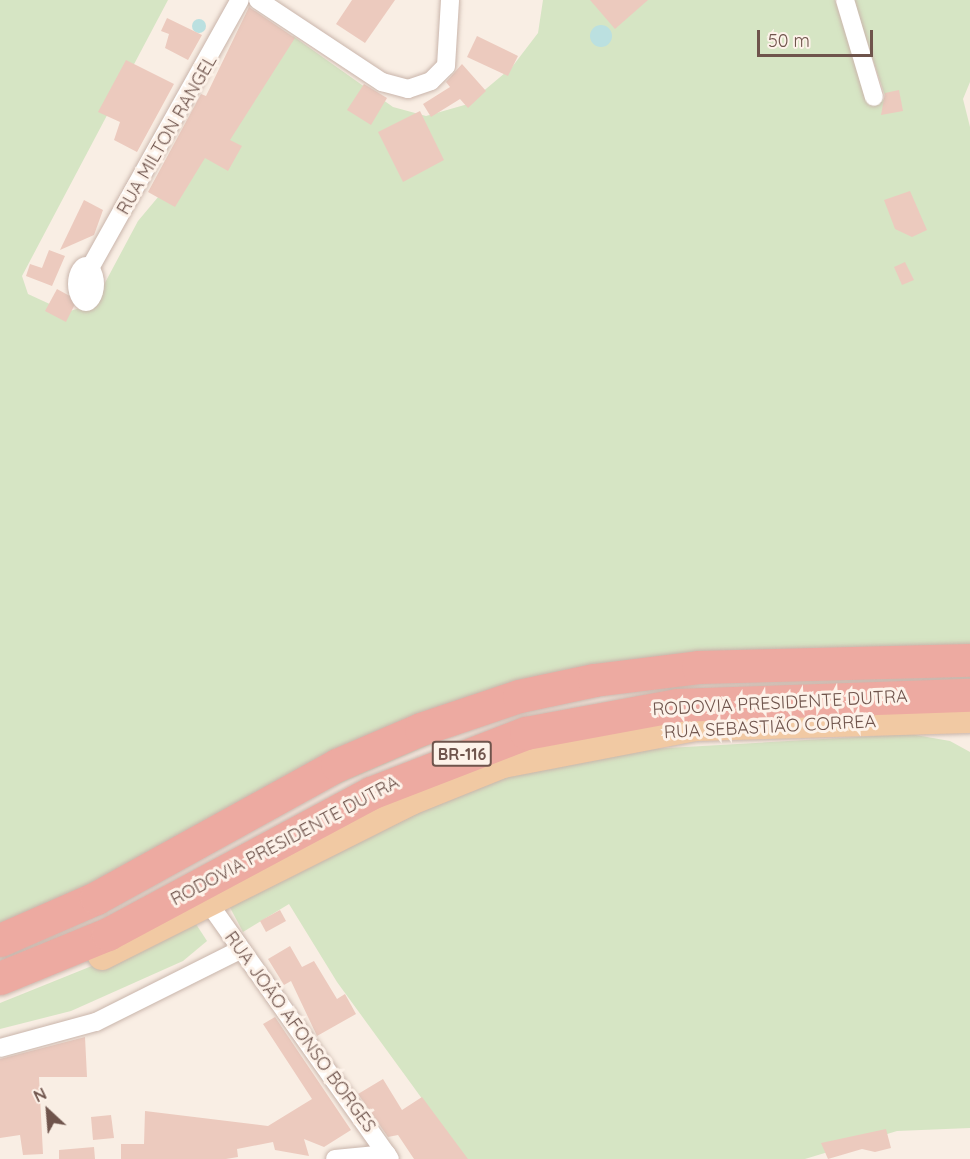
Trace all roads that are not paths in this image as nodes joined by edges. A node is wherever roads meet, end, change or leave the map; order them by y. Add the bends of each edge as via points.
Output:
1 (240, 0) edge
2 (258, 0) edge
3 (450, 0) edge
4 (845, 0) edge
5 (874, 97) dead end
6 (90, 268) dead end
7 (970, 660) edge
8 (970, 695) edge
9 (970, 719) edge
10 (210, 905) junction
11 (0, 940) edge
12 (240, 950) junction
13 (102, 956) joint
14 (0, 978) edge
15 (0, 993) edge
16 (0, 1048) edge
17 (389, 1157) edge
18 (335, 1159) edge

1 - 6 street, RUA MILTON RANGEL
2 - 3 street via 382,82 408,89 431,81 446,66
4 - 5 street
7 - 11 highway, RODOVIA PRESIDENTE DUTRA / BR-116 via 698,667 519,696 442,721 337,765 106,893
8 - 14 highway, RODOVIA PRESIDENTE DUTRA / BR-116 via 677,705 526,733 371,793 108,934
9 - 10 main road, RUA SEBASTIÃO CORREA via 695,727 555,750 411,801
10 - 12 street, RUA JOÃO AFONSO BORGES
10 - 13 main road, RUA SEBASTIÃO CORREA
12 - 16 street via 96,1023
12 - 17 street, RUA JOÃO AFONSO BORGES
13 - 15 highway
17 - 18 street

